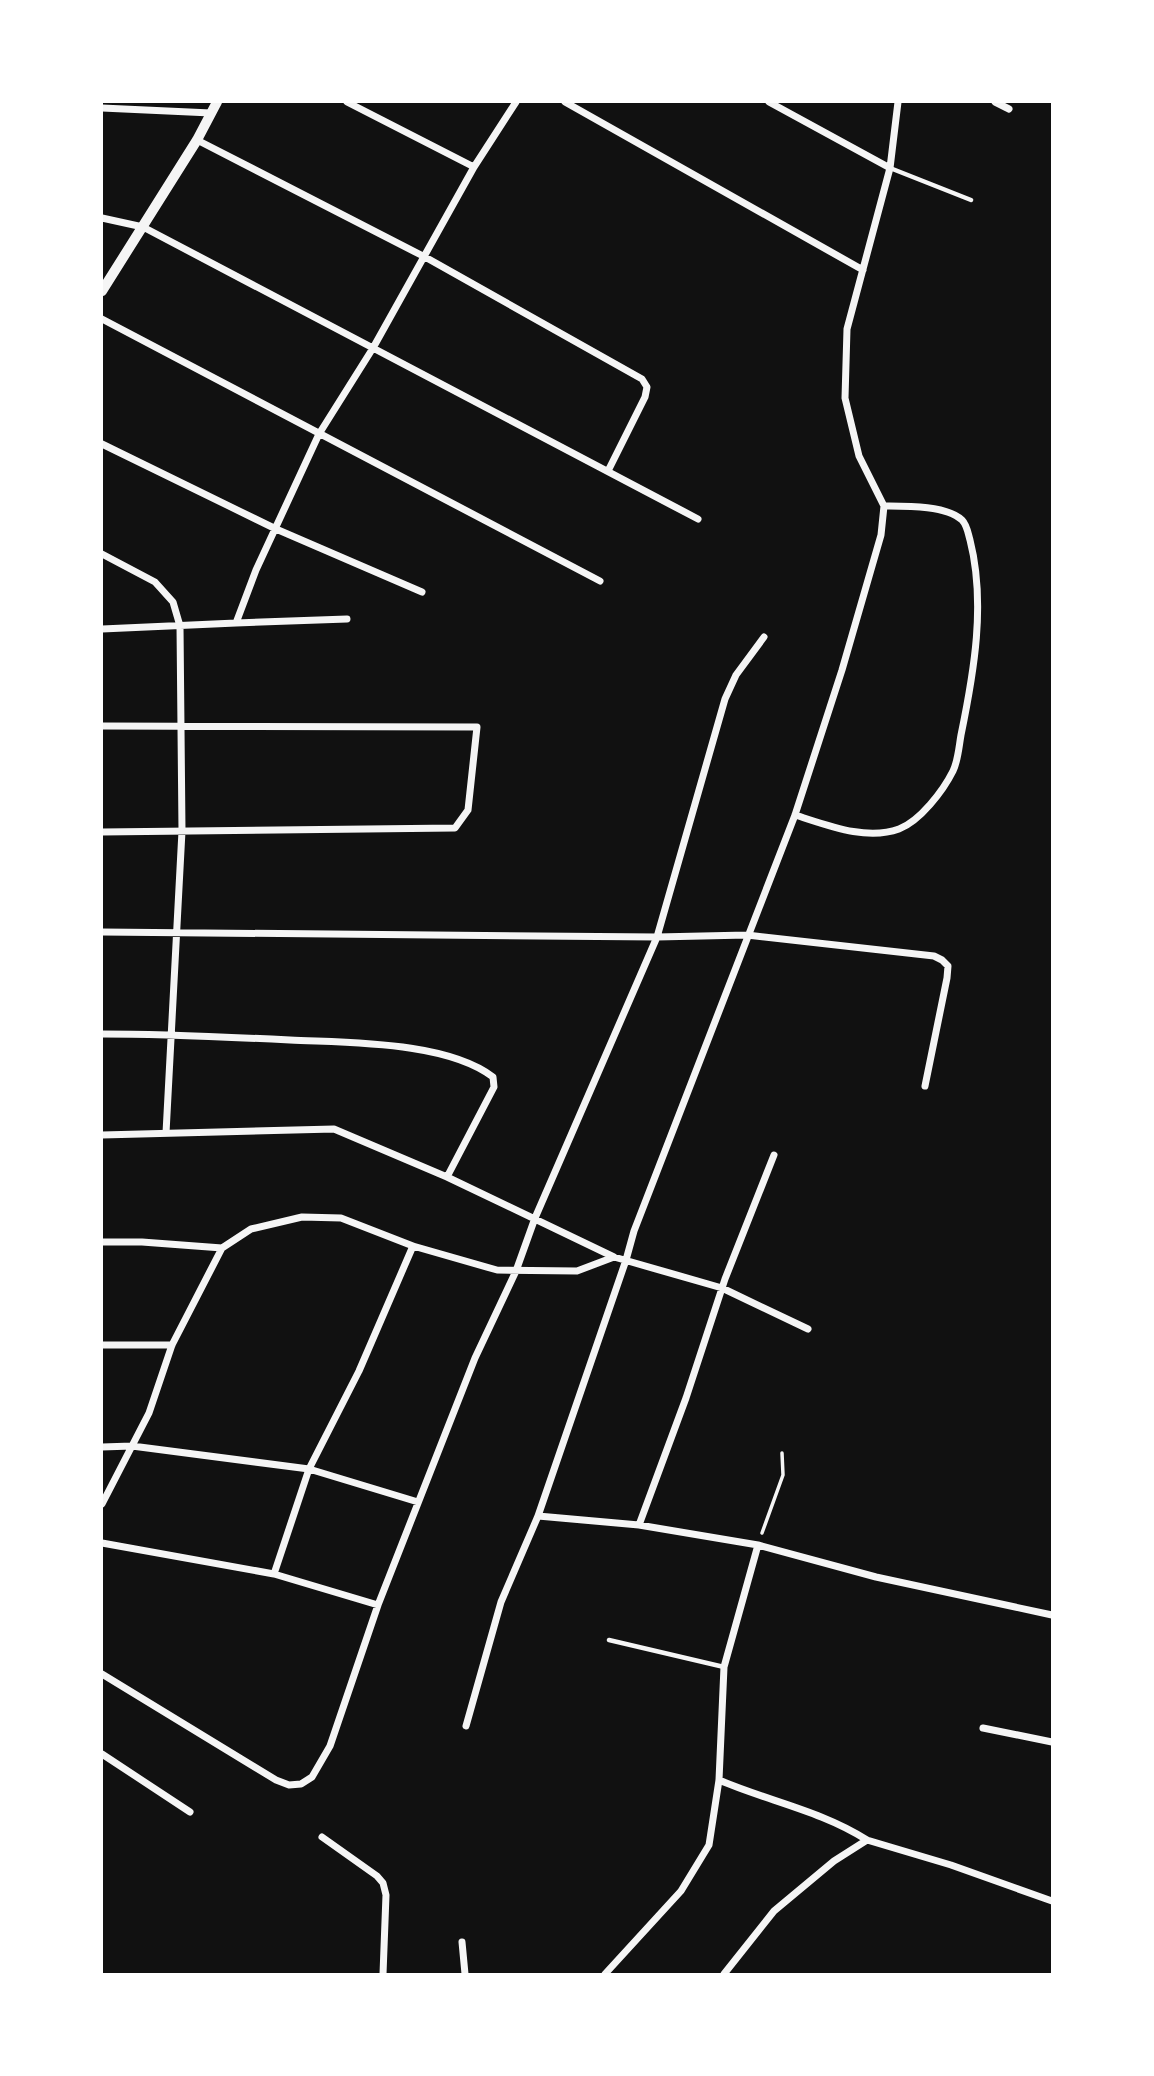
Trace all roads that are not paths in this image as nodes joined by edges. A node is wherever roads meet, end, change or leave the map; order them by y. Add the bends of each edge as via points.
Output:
1 (217, 102) edge
2 (347, 102) edge
3 (516, 102) edge
4 (565, 102) edge
5 (769, 102) edge
6 (898, 102) edge
7 (995, 102) edge
8 (102, 108) edge
9 (1009, 108) dead end
10 (211, 113) junction
11 (197, 140) junction
12 (474, 167) junction
13 (890, 168) junction
14 (971, 200) dead end
15 (102, 218) edge
16 (143, 227) junction
17 (425, 257) junction
18 (863, 270) junction
19 (102, 291) edge
20 (102, 319) edge
21 (373, 348) junction
22 (319, 434) junction
23 (102, 444) edge
24 (608, 471) junction
25 (884, 506) junction
26 (698, 519) dead end
27 (276, 529) junction
28 (102, 554) edge
29 (600, 581) dead end
30 (422, 592) dead end
31 (347, 619) dead end
32 (236, 623) junction
33 (180, 626) junction
34 (102, 628) edge
35 (764, 637) dead end
36 (102, 726) edge
37 (181, 726) junction
38 (795, 815) junction
39 (183, 831) junction
40 (102, 832) edge
41 (102, 932) edge
42 (177, 934) junction
43 (747, 935) junction
44 (657, 937) junction
45 (102, 1034) edge
46 (171, 1034) junction
47 (925, 1086) dead end
48 (166, 1133) junction
49 (102, 1135) edge
50 (774, 1155) dead end
51 (447, 1177) junction
52 (535, 1217) junction
53 (102, 1242) edge
54 (413, 1246) junction
55 (222, 1248) junction
56 (614, 1257) junction
57 (626, 1260) junction
58 (516, 1270) junction
59 (722, 1288) junction
60 (808, 1329) dead end
61 (102, 1345) edge
62 (172, 1345) junction
63 (132, 1446) junction
64 (102, 1447) edge
65 (309, 1469) junction
66 (418, 1502) junction
67 (102, 1504) edge
68 (538, 1516) junction
69 (639, 1525) junction
70 (102, 1543) edge
71 (758, 1545) junction
72 (274, 1574) junction
73 (378, 1605) junction
74 (1052, 1615) edge
75 (609, 1640) dead end
76 (724, 1667) junction
77 (102, 1674) edge
78 (466, 1726) dead end
79 (983, 1728) dead end
80 (1052, 1742) edge
81 (102, 1754) edge
82 (719, 1780) junction
83 (190, 1812) dead end
84 (322, 1837) dead end
85 (867, 1840) junction
86 (1052, 1901) edge
87 (462, 1942) dead end
88 (383, 1975) edge
89 (466, 1975) edge
90 (605, 1975) edge
91 (724, 1975) edge

1 - 10 street
2 - 12 street
3 - 12 street
4 - 18 street
5 - 13 street
6 - 13 street
7 - 9 street
8 - 10 street
10 - 11 street
11 - 16 street
11 - 17 street
12 - 17 street
13 - 14 lane
13 - 18 street
15 - 16 street
16 - 19 street
16 - 21 street
17 - 21 street
17 - 24 street via 642,379 647,387 645,397
18 - 25 street via 847,329 845,398 859,456
20 - 22 street
21 - 22 street
21 - 24 street
22 - 27 street
22 - 29 street
23 - 27 street
24 - 26 street
25 - 38 street via 881,535
25 - 38 street via 937,510 960,518 977,568 978,612 968,701 954,770 915,820 898,830 850,831
27 - 30 street
27 - 32 street
28 - 33 street via 155,582 173,602
31 - 32 street
32 - 33 street
33 - 34 street
33 - 37 street
35 - 44 street via 724,699
36 - 37 street
37 - 39 street
37 - 39 street via 477,727 468,810 456,828
38 - 43 street
39 - 40 street
39 - 42 street
41 - 42 street
42 - 44 street
42 - 46 street
43 - 44 street
43 - 47 street via 942,960 948,966 947,978
43 - 57 street
44 - 52 street
45 - 46 street
46 - 48 street
46 - 51 street via 394,1045 484,1070 493,1077 494,1087
48 - 49 street
48 - 51 street via 334,1129
50 - 59 street
51 - 52 street
52 - 56 street
52 - 58 street
53 - 55 street
54 - 55 street via 341,1218 302,1217 251,1229
54 - 58 street via 496,1270
54 - 65 street via 359,1371
55 - 62 street
56 - 57 street
56 - 58 street via 578,1271
57 - 59 street
57 - 68 street
58 - 66 street via 475,1358
59 - 60 street
59 - 69 street
61 - 62 street
62 - 63 street via 149,1413
63 - 64 street
63 - 65 street
63 - 67 street
65 - 66 street
65 - 72 street
66 - 73 street
68 - 69 street
68 - 78 street via 501,1602
69 - 71 street
70 - 72 street
71 - 74 street via 876,1577
71 - 76 street
72 - 73 street
73 - 77 street via 330,1746 312,1777 301,1784 276,1780
75 - 76 lane
76 - 82 street
79 - 80 street
81 - 83 street
82 - 85 street via 839,1823
82 - 90 street via 709,1845 681,1891
84 - 88 street via 383,1883
85 - 86 street
85 - 91 street via 774,1911
87 - 89 street

